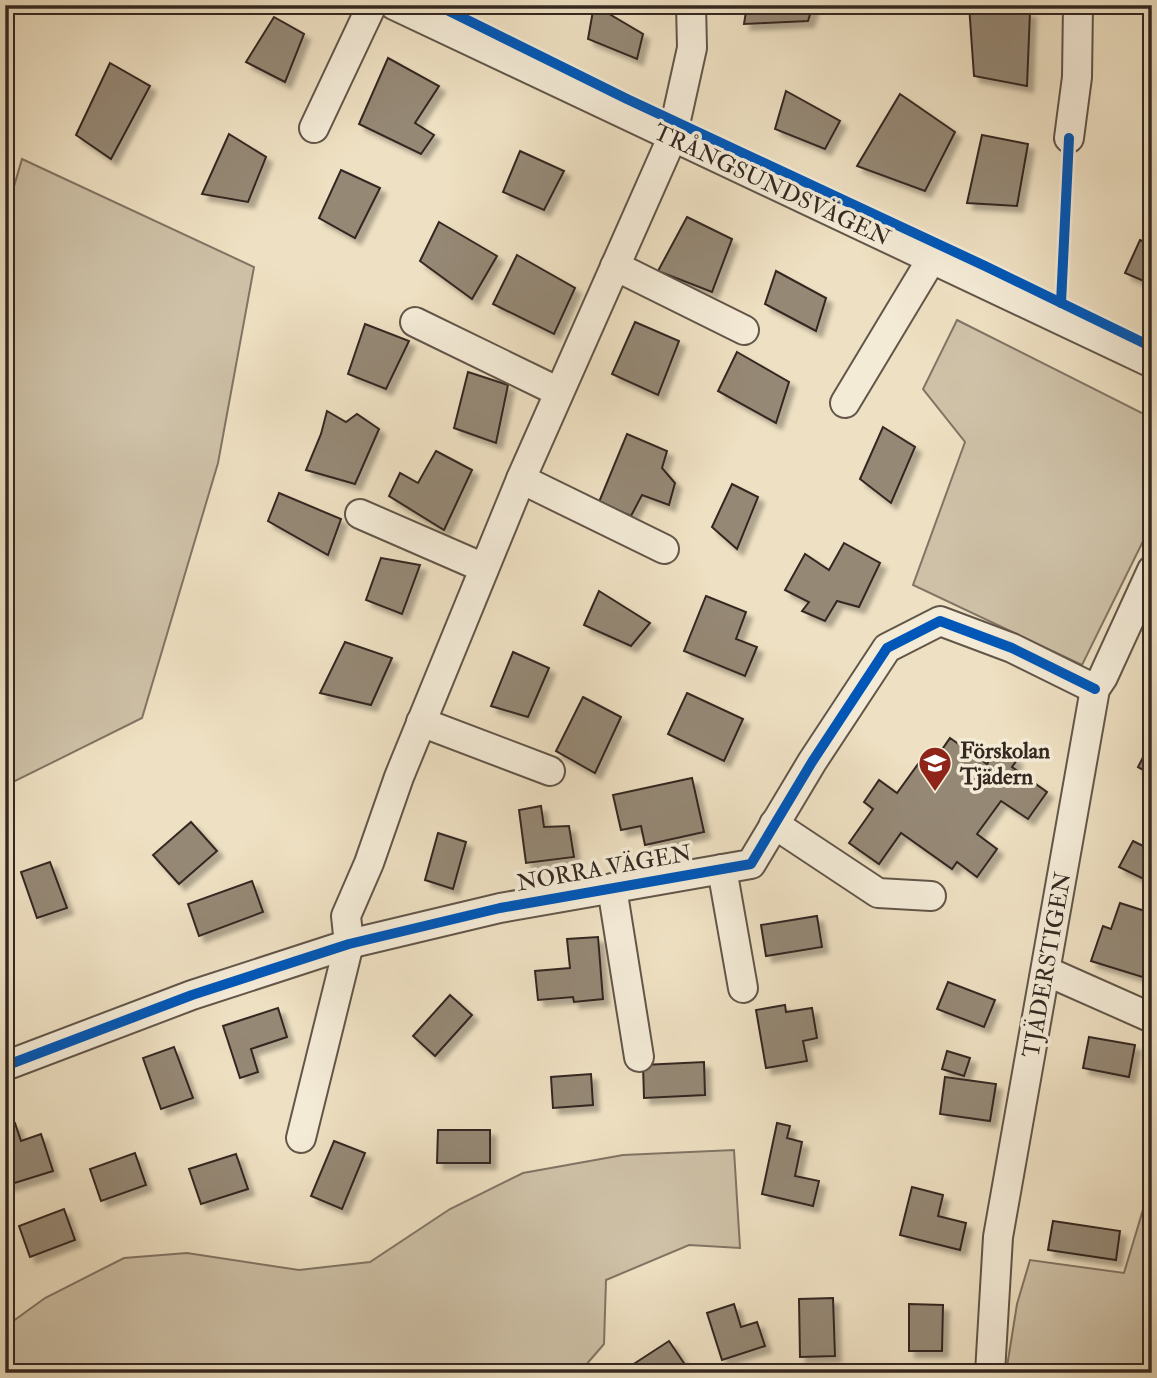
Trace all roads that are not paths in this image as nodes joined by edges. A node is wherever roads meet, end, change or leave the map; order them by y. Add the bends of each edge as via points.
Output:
1 (373, 5) edge
2 (394, 5) edge
3 (691, 5) edge
4 (1078, 5) edge
5 (314, 128) dead end
6 (672, 138) junction
7 (1069, 138) dead end
8 (931, 260) junction
9 (615, 266) junction
10 (415, 322) dead end
11 (744, 330) dead end
12 (1152, 363) edge
13 (559, 392) junction
14 (845, 403) dead end
15 (521, 479) junction
16 (360, 514) dead end
17 (664, 550) dead end
18 (484, 568) junction
19 (1152, 569) edge
20 (1095, 689) junction
21 (421, 722) junction
22 (550, 771) dead end
23 (775, 824) junction
24 (722, 869) junction
25 (612, 888) junction
26 (931, 896) dead end
27 (349, 944) junction
28 (1046, 971) junction
29 (743, 988) dead end
30 (1152, 1018) edge
31 (639, 1057) dead end
32 (5, 1066) edge
33 (301, 1138) dead end
34 (990, 1373) edge

1 - 5 street
2 - 6 street, TRÅNGSUNDSVÄGEN
3 - 6 street via 692,48
4 - 7 street via 1077,77
6 - 8 street, TRÅNGSUNDSVÄGEN
6 - 9 street
8 - 12 street, TRÅNGSUNDSVÄGEN
8 - 14 street
9 - 11 street
9 - 13 street
10 - 13 street
13 - 15 street
15 - 17 street
15 - 18 street
16 - 18 street
18 - 21 street
19 - 20 street, TJÄDERSTIGEN
20 - 23 street, NORRA VÄGEN via 1012,648 940,621 887,648
20 - 28 street, TJÄDERSTIGEN
21 - 22 street
21 - 27 street via 346,916
23 - 24 street, NORRA VÄGEN via 751,864
23 - 26 street via 878,894
24 - 25 street, NORRA VÄGEN
24 - 29 street, NORRA VÄGEN
25 - 27 street, NORRA VÄGEN via 500,908
25 - 31 street, NORRA VÄGEN
27 - 32 street, NORRA VÄGEN via 192,995
27 - 33 street
28 - 30 street
28 - 34 street, TJÄDERSTIGEN via 998,1237

